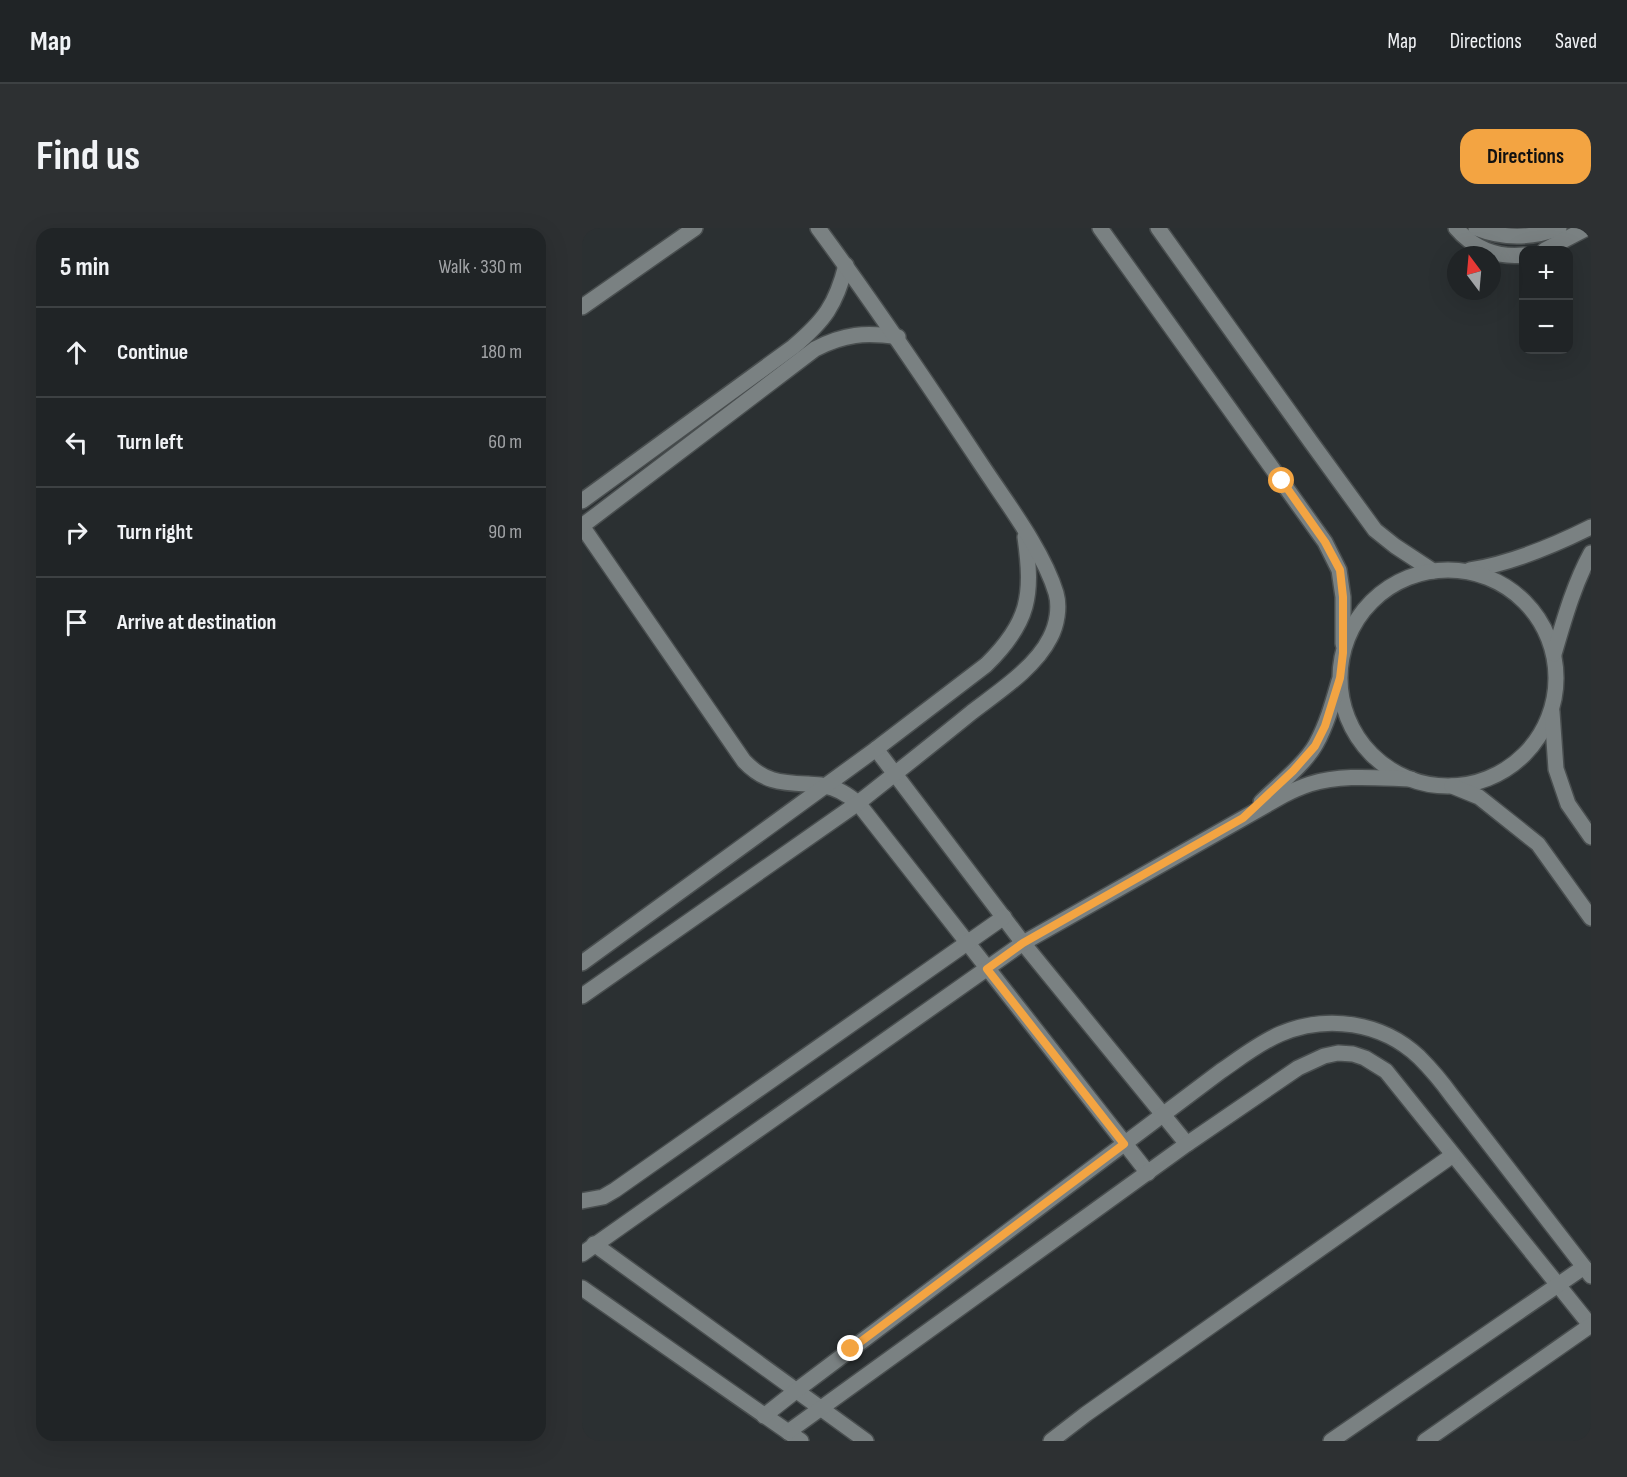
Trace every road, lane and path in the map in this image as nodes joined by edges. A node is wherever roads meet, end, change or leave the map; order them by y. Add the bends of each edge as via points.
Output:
1 (695, 228) edge
2 (818, 228) edge
3 (1100, 228) edge
4 (1158, 228) edge
5 (1456, 228) edge
6 (1476, 228) edge
7 (1559, 228) edge
8 (1587, 228) edge
9 (1553, 246) edge
10 (1519, 255) edge
11 (846, 265) junction
12 (582, 307) edge
13 (898, 337) junction
14 (582, 501) edge
15 (582, 526) edge
16 (1591, 527) edge
17 (1023, 528) junction
18 (1591, 552) edge
19 (1433, 571) junction
20 (1466, 571) junction
21 (1343, 653) junction
22 (1554, 654) junction
23 (1340, 678) junction
24 (1552, 709) junction
25 (876, 749) junction
26 (895, 774) junction
27 (1411, 779) junction
28 (825, 785) junction
29 (1452, 786) junction
30 (858, 803) junction
31 (1243, 818) junction
32 (1591, 837) edge
33 (1004, 917) junction
34 (1591, 918) edge
35 (1023, 943) junction
36 (967, 944) junction
37 (582, 963) edge
38 (987, 969) junction
39 (582, 996) edge
40 (1163, 1114) junction
41 (1124, 1144) junction
42 (1187, 1144) junction
43 (1453, 1155) junction
44 (1148, 1173) junction
45 (582, 1201) edge
46 (588, 1249) edge
47 (1588, 1271) edge
48 (1558, 1284) junction
49 (582, 1288) edge
50 (1591, 1325) edge
51 (797, 1389) junction
52 (820, 1408) junction
53 (765, 1416) junction
54 (795, 1437) edge
55 (866, 1441) edge
56 (1052, 1441) edge
57 (1331, 1441) edge
58 (1425, 1441) edge

1 - 12 street
2 - 11 street
3 - 21 street via 1325,542 1340,570
4 - 19 street via 1375,530
5 - 10 street via 1476,246 1507,256
6 - 7 street via 1528,237
8 - 9 street
11 - 13 street
11 - 14 street via 833,303 808,334
13 - 15 street via 846,336 815,349
13 - 17 street
15 - 28 street via 752,770 773,781
16 - 20 street via 1540,550
17 - 25 street via 1029,582 1013,635 986,665
17 - 26 street via 1052,580 1057,597 1058,611 1051,636 1037,657 1013,680
18 - 22 street
19 - 20 street
19 - 21 street via 1415,575 1383,592 1358,619
20 - 22 street via 1506,586 1523,599 1537,615
21 - 23 street
22 - 24 street via 1557,673
23 - 27 street via 1345,710 1359,740 1382,763
23 - 31 street via 1315,746
24 - 29 street via 1541,734 1510,766 1478,782
24 - 32 street via 1556,769 1568,804
25 - 26 street
25 - 28 street
26 - 30 street
26 - 33 street
27 - 29 street
27 - 31 street via 1334,778 1284,795
28 - 30 street
28 - 37 street
29 - 34 street via 1479,797 1538,844
30 - 36 street
30 - 39 street
31 - 35 street
33 - 35 street
33 - 36 street
35 - 38 street
35 - 40 street
36 - 38 street
36 - 45 street via 615,1190
38 - 41 street
38 - 46 street
40 - 41 street
40 - 42 street
40 - 47 street via 1240,1058 1281,1034 1328,1023 1374,1029 1398,1041 1433,1072
41 - 44 street
41 - 51 street
42 - 43 street via 1298,1068 1338,1053 1365,1058 1386,1071
42 - 44 street
43 - 48 street
43 - 56 street
44 - 52 street
46 - 51 street
47 - 48 street
48 - 50 street
48 - 57 street
49 - 53 street
50 - 58 street
51 - 52 street
51 - 53 street
52 - 54 street
52 - 55 street
53 - 54 street

